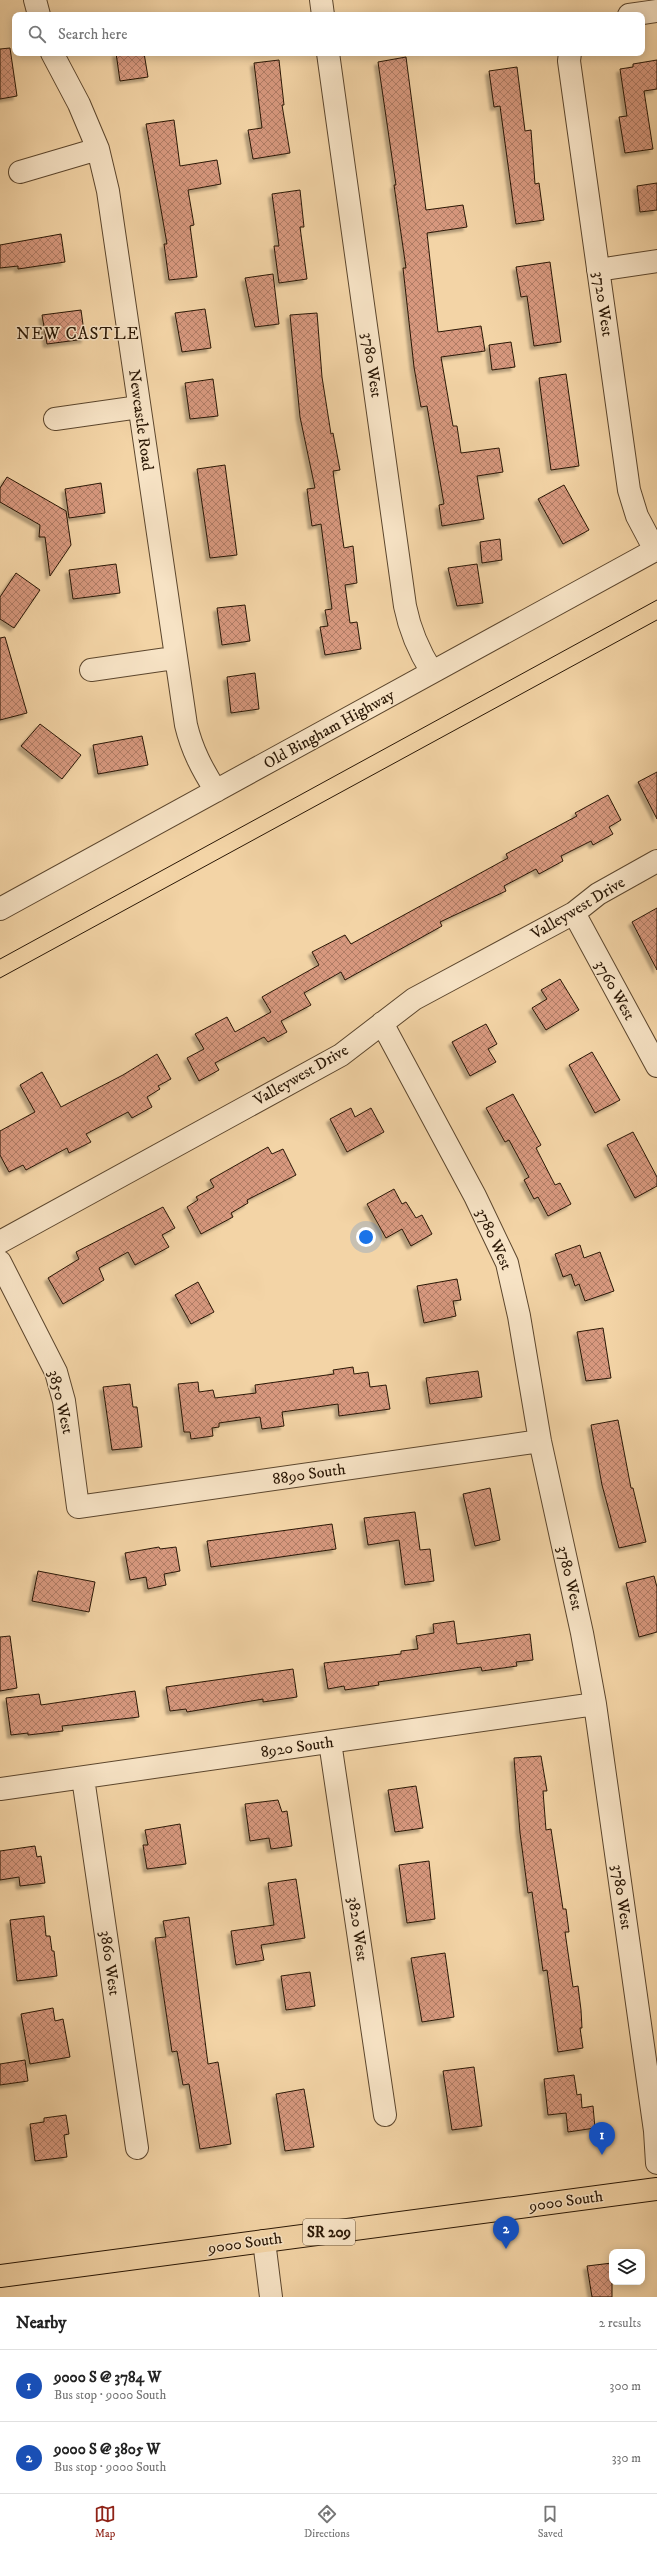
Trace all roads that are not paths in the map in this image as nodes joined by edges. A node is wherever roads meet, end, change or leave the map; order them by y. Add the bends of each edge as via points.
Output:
1 (35, 0) edge
2 (321, 0) edge
3 (657, 11) edge
4 (38, 12) edge
5 (323, 12) edge
6 (645, 13) edge
7 (54, 56) edge
8 (328, 56) edge
9 (570, 56) edge
10 (98, 149) junction
11 (20, 172) dead end
12 (657, 261) edge
13 (598, 270) junction
14 (139, 408) junction
15 (56, 419) dead end
16 (656, 550) edge
17 (174, 658) junction
18 (91, 670) dead end
19 (432, 672) junction
20 (216, 791) junction
21 (657, 861) edge
22 (0, 909) edge
23 (574, 913) junction
24 (382, 1023) junction
25 (657, 1066) edge
26 (0, 1242) edge
27 (0, 1262) edge
28 (540, 1441) junction
29 (78, 1507) joint
30 (595, 1704) junction
31 (330, 1742) junction
32 (83, 1778) junction
33 (0, 1790) edge
34 (385, 2115) dead end
35 (137, 2148) dead end
36 (657, 2163) edge
37 (657, 2189) edge
38 (264, 2241) junction
39 (0, 2276) edge
40 (271, 2297) edge

1 - 4 street
2 - 5 street
3 - 6 street
7 - 10 street, Newcastle Road via 79,104
8 - 19 street, 3780 West via 405,606 417,649
9 - 13 street, 3720 West
10 - 11 street
10 - 14 street, Newcastle Road via 108,192
12 - 13 street
13 - 16 street, 3720 West via 629,490 637,516
14 - 15 street
14 - 17 street, Newcastle Road
16 - 19 street, Old Bingham Highway
17 - 18 street
17 - 20 street, Newcastle Road via 192,748
19 - 20 street, Old Bingham Highway
20 - 22 street, Old Bingham Highway
21 - 23 street, Valleywest Drive via 598,894
23 - 24 street, Valleywest Drive via 414,999
23 - 25 street, 3760 West
24 - 26 street, Valleywest Drive via 341,1055
24 - 28 street, 3780 West via 475,1196 507,1263 519,1316
27 - 29 street, 3850 West via 56,1372 64,1401
28 - 29 street, 8890 South
28 - 30 street, 3780 West
30 - 31 street, 8920 South
30 - 36 street, 3780 West
31 - 32 street, 8920 South
31 - 34 street, 3820 West
32 - 33 street, 8920 South
32 - 35 street, 3860 West
37 - 38 main road, 9000 South / SR 209
38 - 39 main road, 9000 South / SR 209
38 - 40 street

